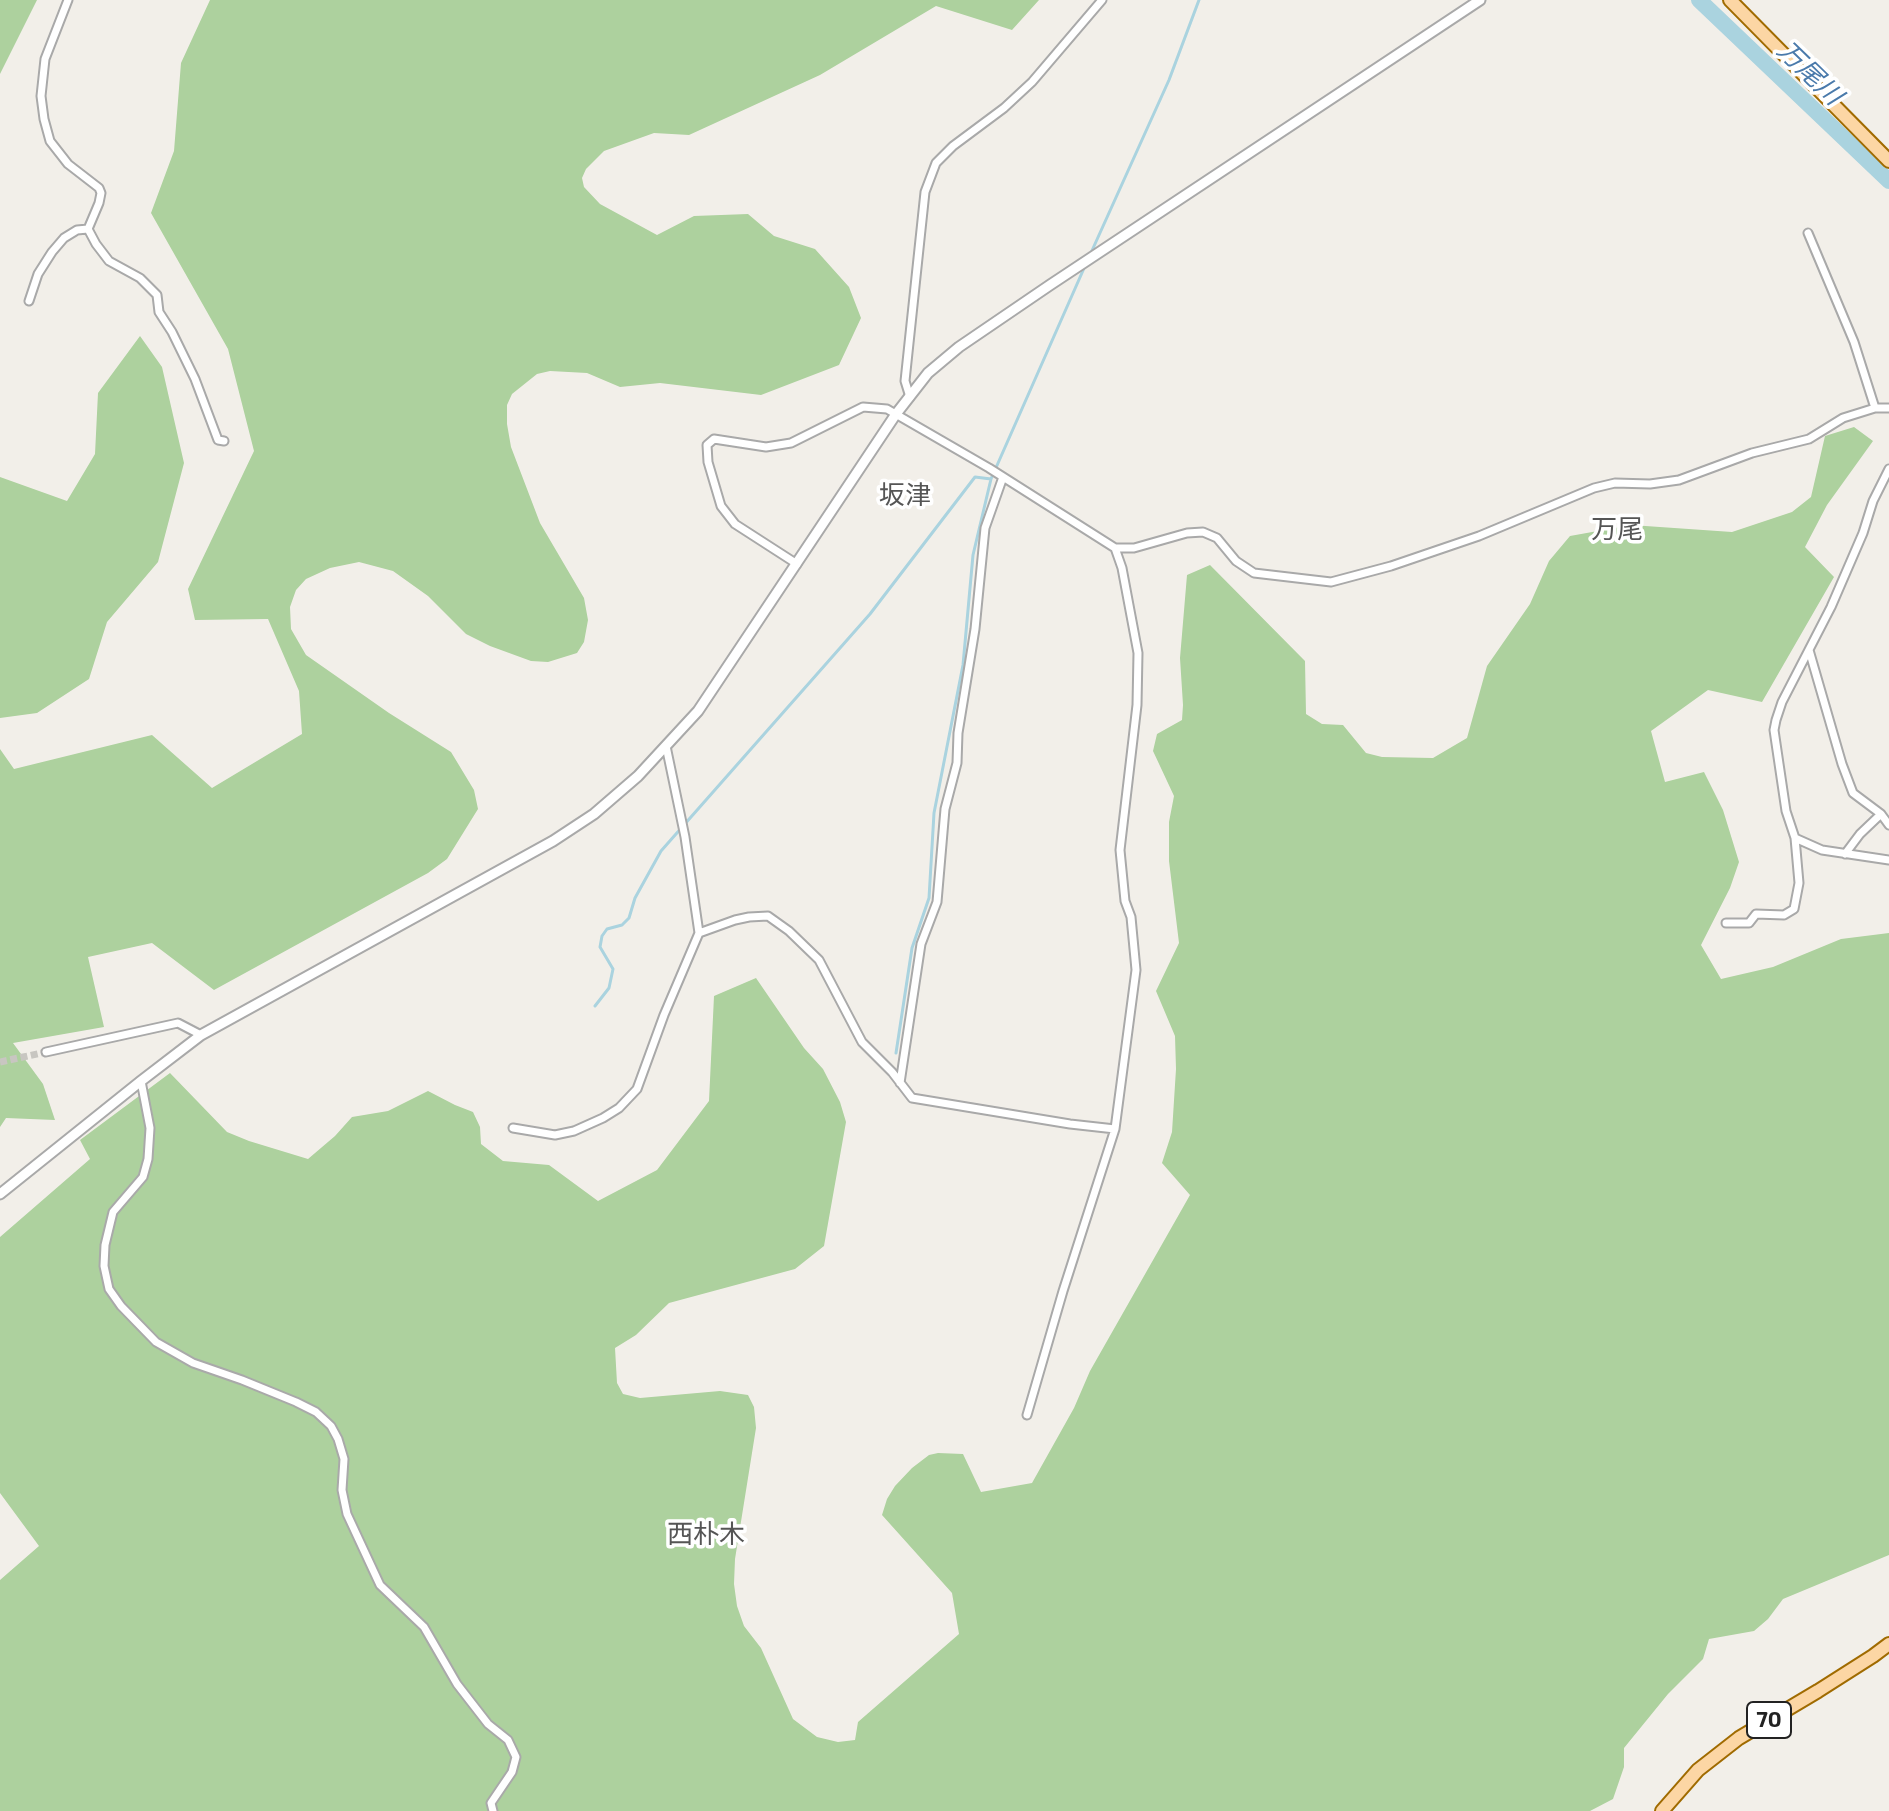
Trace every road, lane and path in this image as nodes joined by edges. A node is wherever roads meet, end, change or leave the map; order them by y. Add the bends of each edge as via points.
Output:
1 (68, 0) edge
2 (1102, 0) edge
3 (1480, 0) edge
4 (1730, 0) edge
5 (1889, 161) edge
6 (88, 229) junction
7 (1808, 233) dead end
8 (29, 301) dead end
9 (910, 397) junction
10 (1875, 408) junction
11 (1889, 408) edge
12 (896, 414) junction
13 (224, 441) dead end
14 (1889, 469) edge
15 (1001, 476) junction
16 (1115, 548) junction
17 (797, 564) junction
18 (1809, 650) junction
19 (666, 746) junction
20 (1881, 814) junction
21 (1889, 825) edge
22 (1795, 838) junction
23 (1845, 854) junction
24 (1889, 860) edge
25 (1726, 923) dead end
26 (699, 933) junction
27 (201, 1035) junction
28 (46, 1052) tunnel mouth
29 (141, 1081) junction
30 (900, 1083) junction
31 (513, 1128) dead end
32 (1115, 1129) junction
33 (0, 1194) edge
34 (1027, 1415) dead end
35 (1889, 1644) edge
36 (493, 1811) edge
37 (1662, 1811) edge

1 - 6 street via 45,59 41,96 50,141 101,193
2 - 9 street via 1032,82 936,163 923,207 905,381
3 - 9 street via 959,347
4 - 5 main road
6 - 8 street via 64,238 52,252
6 - 13 street via 109,261 140,278 157,295 159,312 195,379 218,440
7 - 10 street
9 - 12 street
10 - 11 street
10 - 16 street via 1843,418 1809,439 1679,480 1594,488 1479,536 1331,582 1254,573 1217,538 1203,532
12 - 15 street
12 - 17 street
12 - 17 street via 863,407 791,443 766,447 714,439 707,445 721,506 735,524
14 - 18 street
15 - 16 street
15 - 30 street via 985,528 937,902 921,944
16 - 32 street via 1138,653 1120,850 1136,970
17 - 19 street via 698,711
18 - 20 street via 1853,793
18 - 22 street via 1774,730
19 - 26 street
19 - 27 street via 594,814 553,841
20 - 21 street
20 - 23 street
22 - 23 street
22 - 25 street via 1799,883 1794,909 1784,915 1756,914 1749,923
23 - 24 street
26 - 30 street via 768,916 789,931 819,960 862,1042
26 - 31 street via 637,1089 619,1108 555,1135
27 - 28 street via 178,1023
27 - 29 street
29 - 33 street
29 - 36 street via 150,1128 148,1159 143,1177 113,1212 105,1245 109,1289 156,1342 193,1363 296,1402 331,1426 344,1459 347,1514 380,1585 424,1627 457,1684 488,1724 508,1740 516,1757 491,1803
30 - 32 street via 912,1098
32 - 34 street
35 - 37 main road, 70 via 1739,1738 1698,1770

